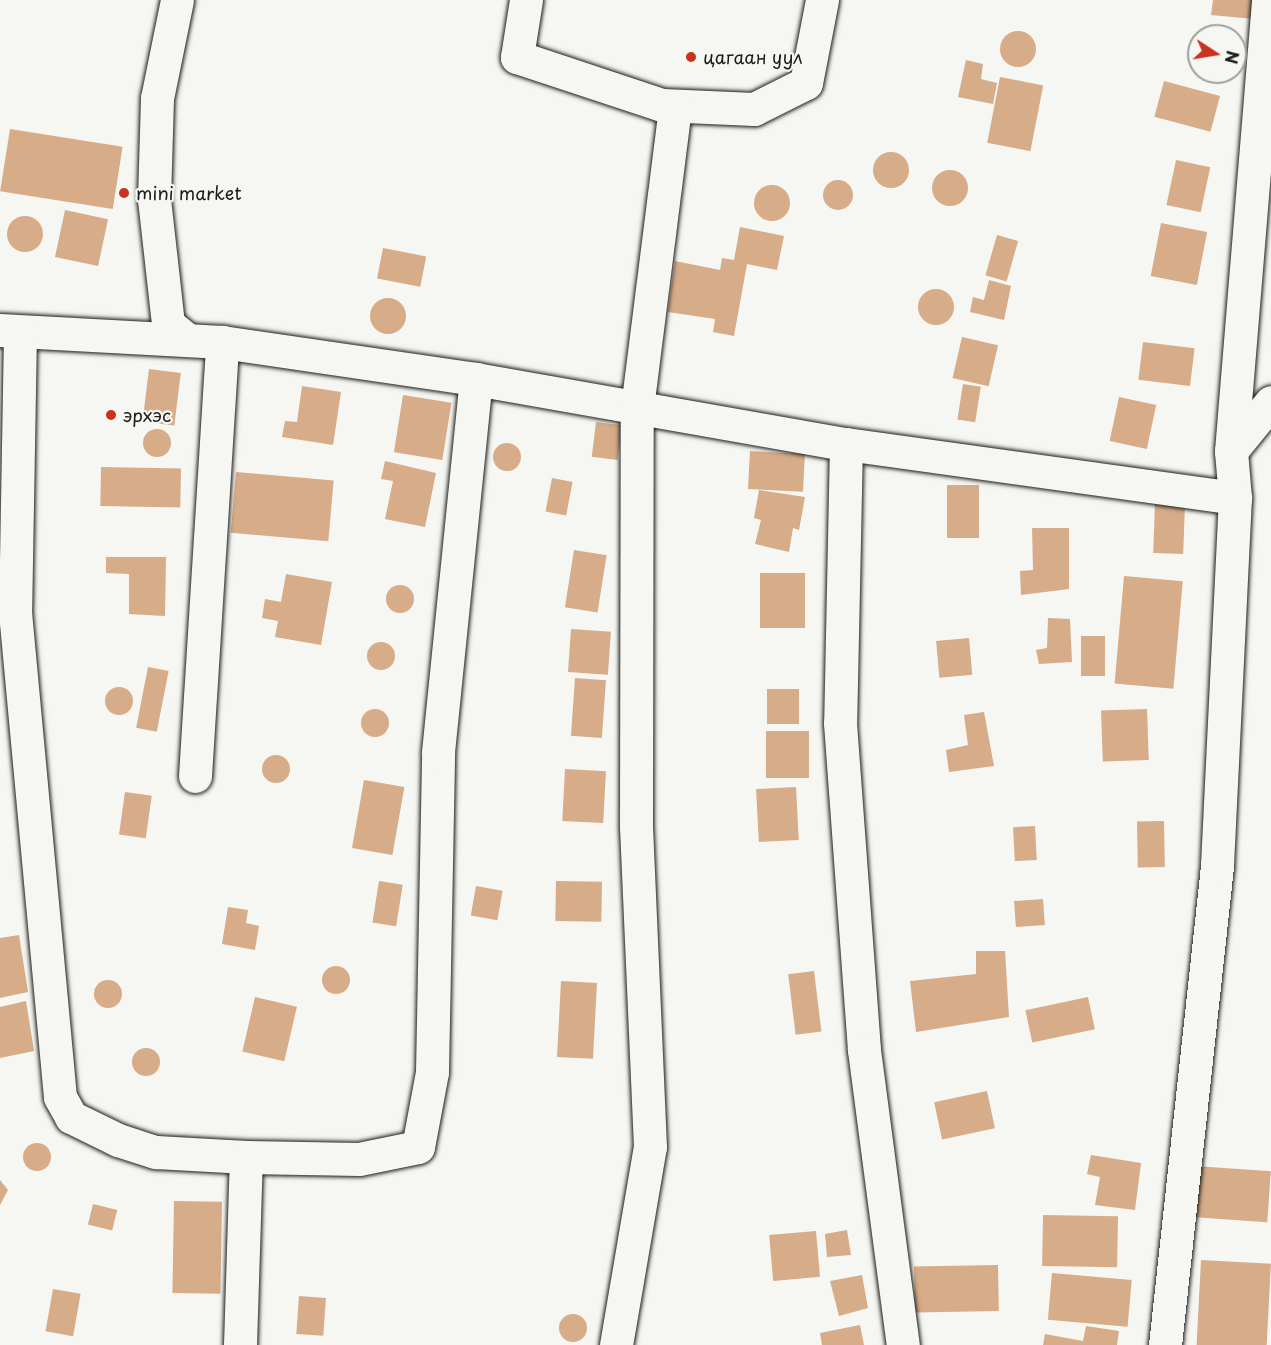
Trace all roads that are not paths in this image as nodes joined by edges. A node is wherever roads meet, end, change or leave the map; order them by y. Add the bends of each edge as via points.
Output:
1 (177, 0) edge
2 (526, 0) edge
3 (822, 0) edge
4 (1268, 0) edge
5 (675, 105) junction
6 (10, 331) edge
7 (186, 338) junction
8 (222, 342) junction
9 (476, 380) junction
10 (1271, 402) edge
11 (637, 408) junction
12 (846, 444) junction
13 (1231, 451) junction
14 (1235, 498) junction
15 (195, 776) dead end
16 (246, 1157) junction
17 (240, 1345) edge
18 (616, 1345) edge
19 (903, 1345) edge
20 (1165, 1345) edge

1 - 7 street via 157,98 154,199 168,324
2 - 5 street via 517,57 662,105
3 - 5 street via 806,84 754,109
4 - 13 street
5 - 11 street
6 - 7 street
6 - 16 street via 15,612 60,1097 71,1117 118,1140 156,1152
7 - 8 street
8 - 9 street
8 - 15 street
9 - 11 street
9 - 16 street via 438,752 432,1072 418,1147 359,1159
10 - 13 street
11 - 12 street
11 - 18 street via 636,827 650,1147
12 - 14 street
12 - 19 street via 840,723 864,1050
13 - 14 street
14 - 20 street via 1217,865
16 - 17 street

